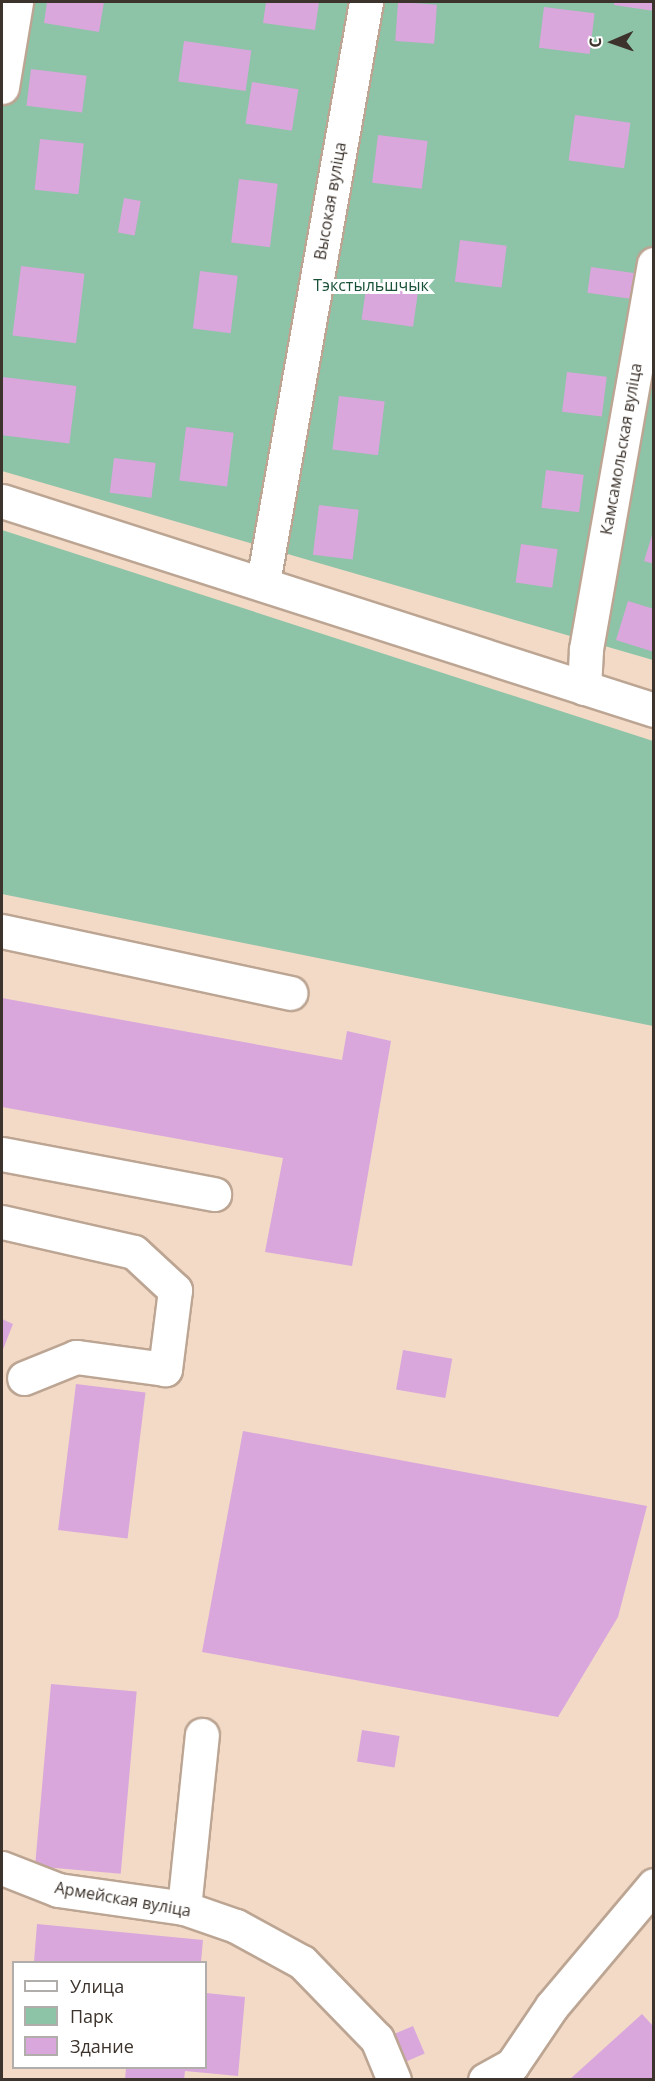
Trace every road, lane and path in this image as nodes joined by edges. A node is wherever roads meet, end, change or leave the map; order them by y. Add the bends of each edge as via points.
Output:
1 (16, 2) edge
2 (366, 2) edge
3 (2, 87) edge
4 (654, 264) edge
5 (2, 501) edge
6 (263, 582) junction
7 (584, 688) junction
8 (654, 710) edge
9 (2, 931) edge
10 (290, 993) dead end
11 (2, 1154) edge
12 (214, 1194) dead end
13 (2, 1222) edge
14 (24, 1378) dead end
15 (202, 1735) dead end
16 (2, 1868) edge
17 (653, 1886) edge
18 (184, 1908) junction
19 (394, 2079) edge
20 (485, 2079) edge

1 - 3 street
2 - 6 street, Высокая вуліца
4 - 7 street, Камсамольская вуліца via 589,634
5 - 6 street
6 - 7 street
7 - 8 street
9 - 10 street
11 - 12 street
13 - 14 street via 134,1252 175,1290 165,1369 76,1357
15 - 18 street
16 - 18 street, Армейская вуліца via 58,1890
17 - 20 street via 552,2006 512,2065
18 - 19 street, Армейская вуліца via 236,1926 302,1962 377,2039

